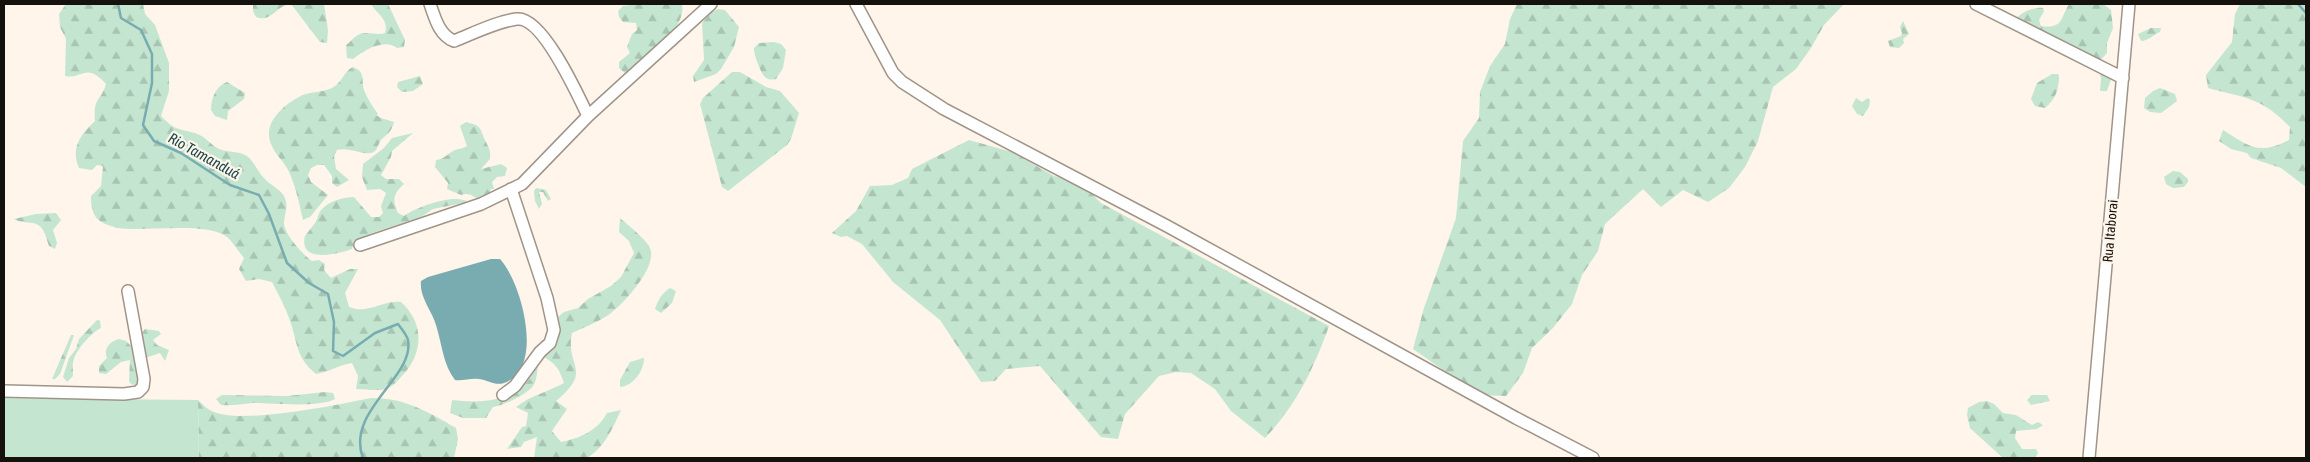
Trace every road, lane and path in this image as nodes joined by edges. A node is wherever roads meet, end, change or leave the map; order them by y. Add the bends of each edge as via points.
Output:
1 (430, 4) edge
2 (856, 4) edge
3 (1976, 4) edge
4 (2129, 4) edge
5 (703, 6) edge
6 (2123, 78) junction
7 (588, 116) junction
8 (511, 190) junction
9 (360, 245) dead end
10 (128, 290) dead end
11 (4, 391) edge
12 (503, 395) dead end
13 (1593, 458) edge
14 (2090, 458) edge

1 - 7 street via 439,28 454,41 517,19 532,23 552,49
2 - 13 street via 893,73 937,105 1168,226
3 - 6 street
4 - 6 street, Rua Itaborai
5 - 7 street via 665,48
6 - 14 street, Rua Itaborai
7 - 8 street via 522,184
8 - 9 street via 482,204
8 - 12 street via 547,298 554,330 550,343 515,386
10 - 11 street via 144,379 138,392

